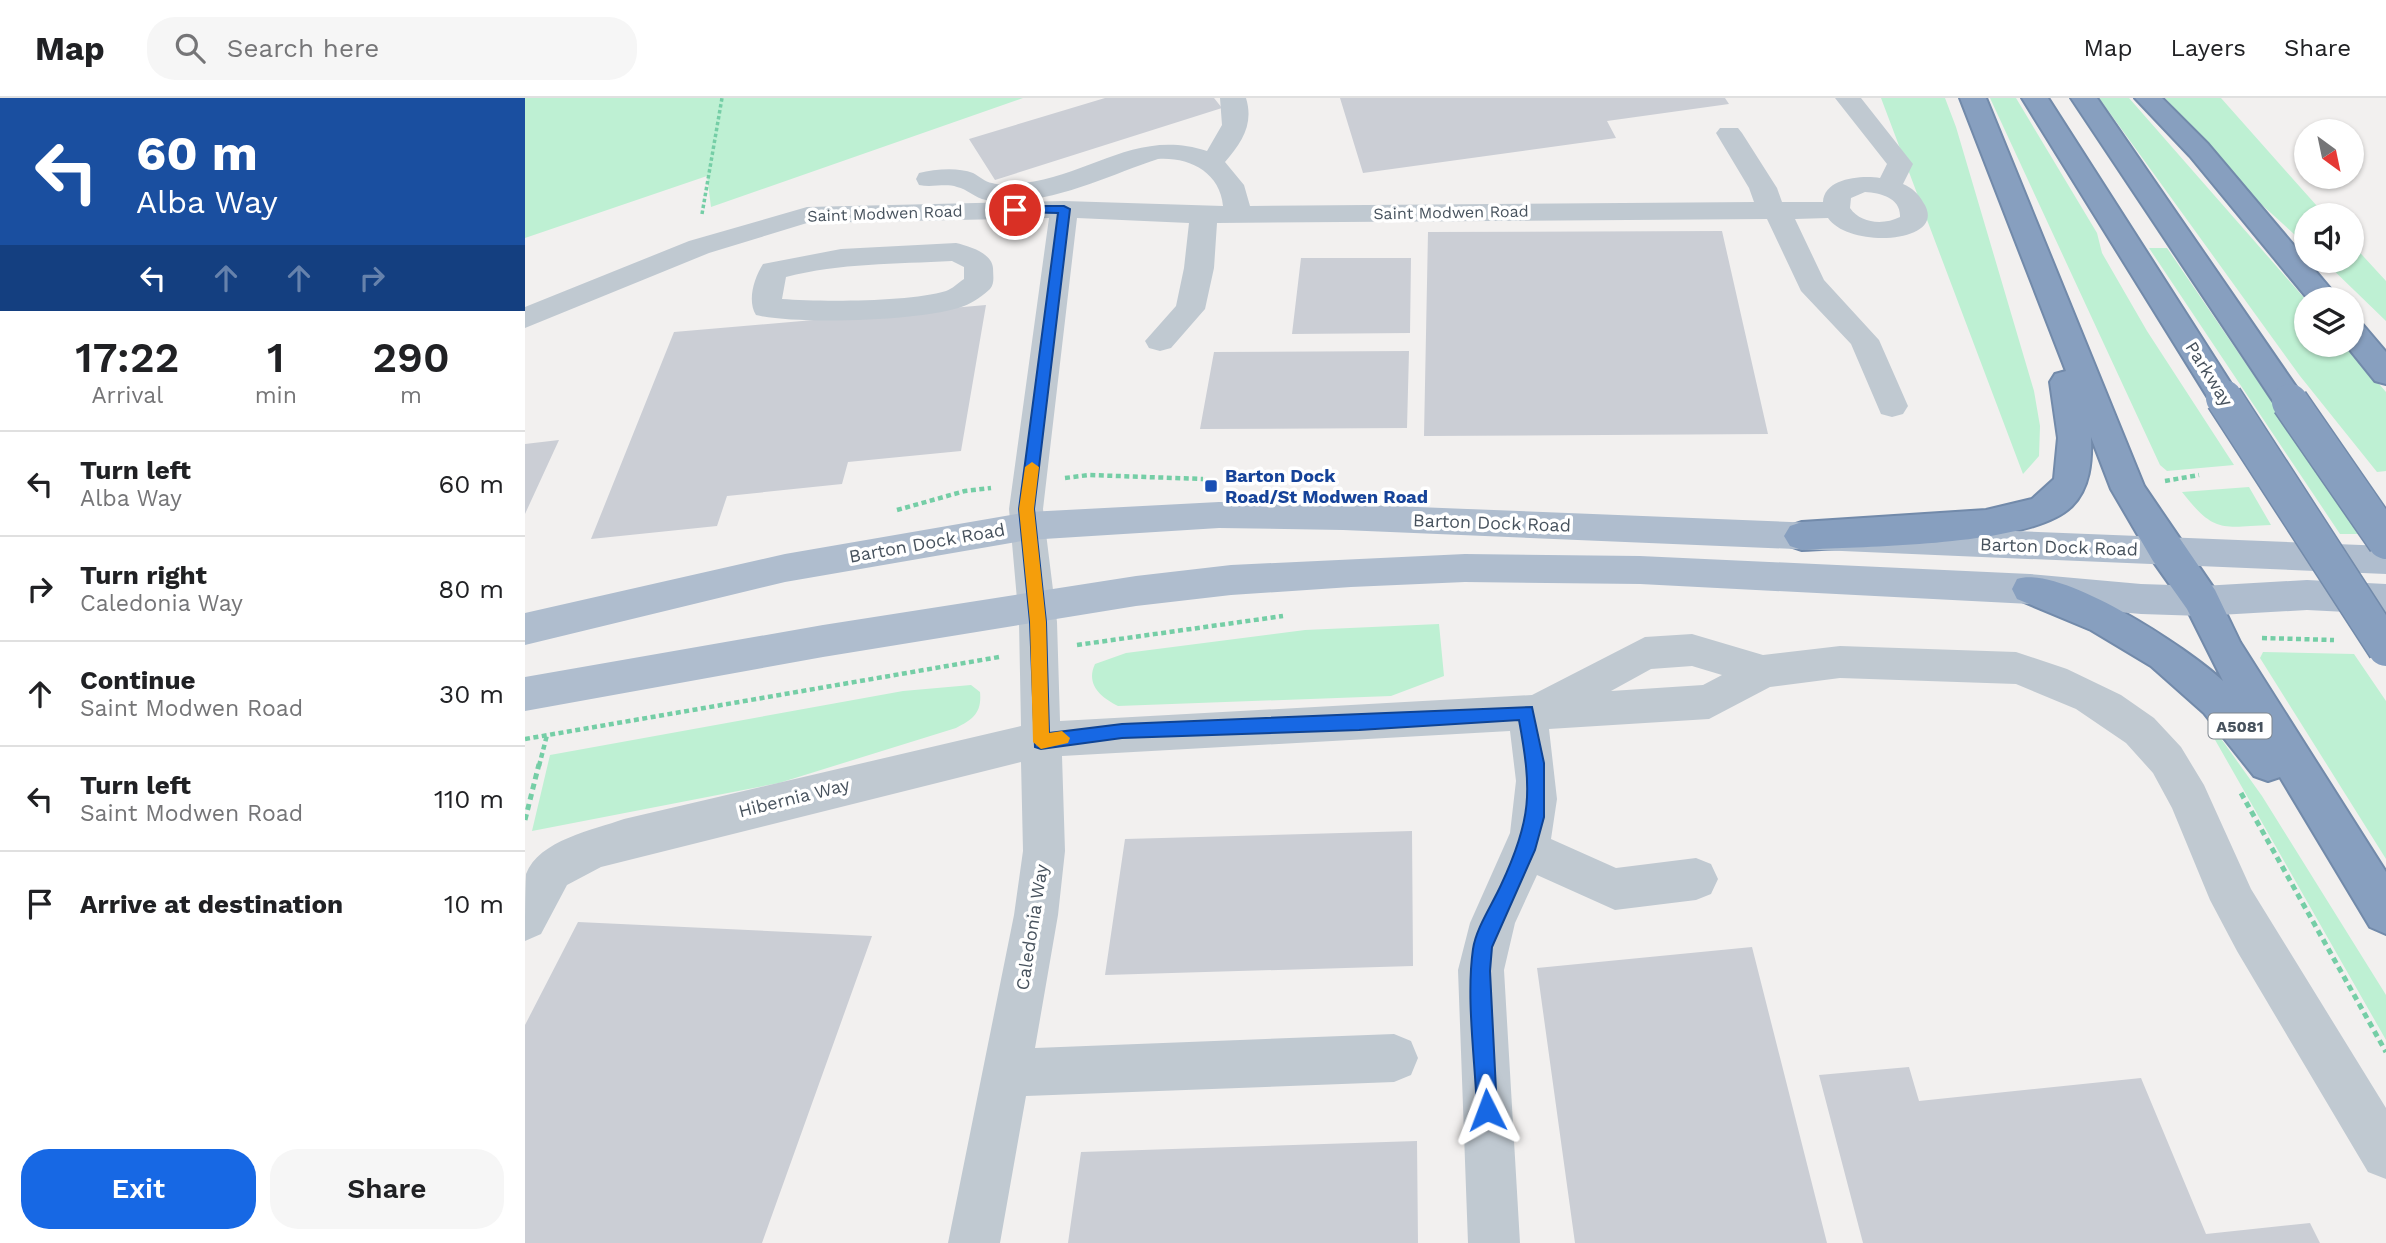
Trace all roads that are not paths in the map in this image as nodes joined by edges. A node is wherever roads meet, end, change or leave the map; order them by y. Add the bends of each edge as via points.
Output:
1 (1233, 98) edge
2 (1848, 98) edge
3 (1973, 98) edge
4 (2035, 98) edge
5 (2084, 98) edge
6 (2148, 98) edge
7 (1729, 133) dead end
8 (1210, 163) junction
9 (929, 179) dead end
10 (1888, 187) junction
11 (1064, 209) junction
12 (1774, 210) junction
13 (1837, 210) junction
14 (867, 212) junction
15 (1204, 215) junction
16 (1237, 215) junction
17 (2260, 223) junction
18 (866, 254) junction
19 (2049, 287) junction
20 (2314, 287) edge
21 (2322, 287) edge
22 (525, 318) edge
23 (2364, 329) edge
24 (1160, 341) dead end
25 (2364, 346) edge
26 (2386, 352) edge
27 (2386, 373) edge
28 (1892, 406) dead end
29 (1028, 526) junction
30 (1802, 536) junction
31 (2386, 541) edge
32 (2165, 551) junction
33 (2386, 561) edge
34 (2030, 589) junction
35 (2386, 598) edge
36 (2202, 601) junction
37 (1037, 607) junction
38 (525, 629) edge
39 (2386, 648) edge
40 (1763, 671) junction
41 (525, 694) edge
42 (1532, 712) junction
43 (1041, 742) junction
44 (1527, 850) junction
45 (538, 867) edge
46 (1696, 879) dead end
47 (2386, 912) edge
48 (525, 919) edge
49 (2386, 935) edge
50 (1394, 1058) dead end
51 (1006, 1073) junction
52 (2386, 1154) edge
53 (974, 1243) edge
54 (1494, 1243) edge

1 - 8 street via 1237,119 1230,139
2 - 10 street via 1900,164
3 - 19 highway
4 - 39 highway, Parkway, bridge
5 - 31 highway, bridge
6 - 17 highway
7 - 12 street
8 - 9 street via 1192,152 1155,151 1024,191 988,192 961,178
8 - 16 street via 1227,177 1238,196
10 - 13 street via 1864,184 1843,190 1837,196
10 - 13 street via 1913,206 1915,214 1905,228 1866,229 1853,225
11 - 14 street, Saint Modwen Road
11 - 15 street, Saint Modwen Road
11 - 29 street via 1026,509
12 - 13 street, Saint Modwen Road
12 - 16 street, Saint Modwen Road
12 - 28 street via 1811,284 1864,340
14 - 18 street via 860,234
14 - 22 street, Saint Modwen Road via 772,222
15 - 16 street, Saint Modwen Road
15 - 24 street via 1190,309
17 - 20 highway
17 - 21 highway
18 - 18 street via 956,252 978,263 979,284 955,299 910,306 808,311 767,308 773,271
19 - 30 highway via 2077,458 2075,473 2059,499 2030,516 2010,521
19 - 32 highway via 2116,464
23 - 26 highway
25 - 27 highway
29 - 30 main road, Barton Dock Road via 1233,515
29 - 37 street
29 - 38 main road, Barton Dock Road via 785,568
30 - 32 main road, Barton Dock Road
32 - 33 main road, Barton Dock Road
32 - 36 highway
34 - 36 main road
34 - 37 main road via 1640,570 1465,568 1231,580
34 - 49 highway, A5081 via 2089,610 2132,632 2199,679 2254,744
35 - 36 main road via 2307,595
36 - 47 highway, A5081 via 2226,652
37 - 41 main road
37 - 43 street, Caledonia Way
40 - 42 street, Hibernia Way via 1709,702
40 - 42 street via 1692,650 1645,653
40 - 52 street via 1840,662 2016,668 2075,690 2134,726 2173,768 2235,903
42 - 43 street, Hibernia Way via 1122,731
42 - 44 street via 1537,791
43 - 45 street, Hibernia Way via 1002,747 624,839
43 - 51 street, Caledonia Way via 1042,879
44 - 46 street via 1615,889
44 - 54 street via 1483,946
45 - 48 street, Hibernia Way
50 - 51 street
51 - 53 street, Caledonia Way

